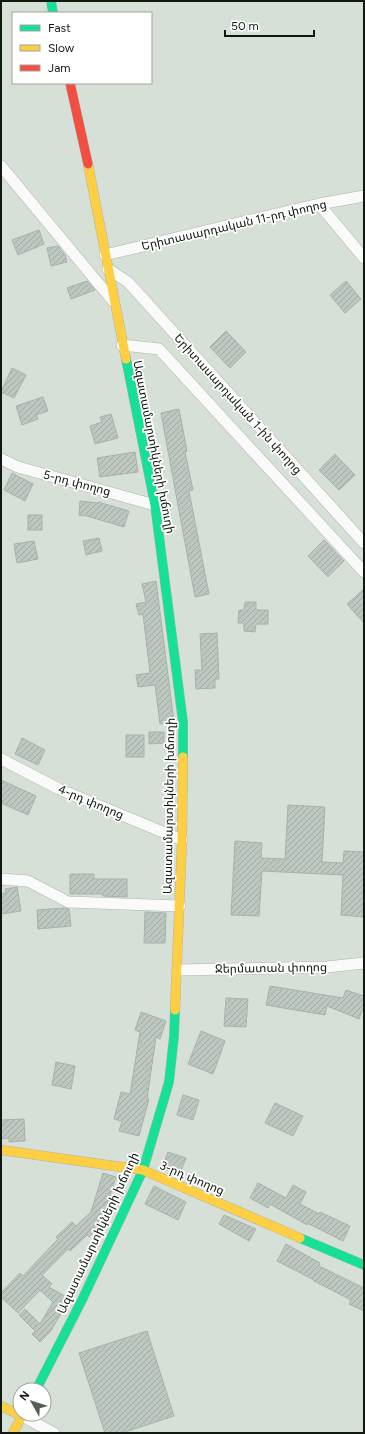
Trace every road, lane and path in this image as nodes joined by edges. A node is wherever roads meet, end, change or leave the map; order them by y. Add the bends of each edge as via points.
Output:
1 (50, 1) edge
2 (53, 12) edge
3 (70, 84) edge
4 (1, 166) edge
5 (364, 196) edge
6 (319, 204) junction
7 (105, 255) junction
8 (364, 258) edge
9 (108, 269) junction
10 (115, 303) junction
11 (122, 345) junction
12 (1, 459) edge
13 (155, 505) junction
14 (364, 543) edge
15 (364, 572) edge
16 (1, 759) edge
17 (182, 840) junction
18 (1, 879) edge
19 (180, 906) junction
20 (364, 963) edge
21 (178, 970) junction
22 (1, 1150) edge
23 (142, 1170) junction
24 (364, 1265) edge
25 (40, 1382) edge
26 (1, 1406) edge
27 (12, 1410) edge
28 (19, 1422) edge
29 (35, 1422) edge
30 (13, 1433) edge
31 (54, 1433) edge

1 - 2 main road
3 - 7 main road, Ազատամարտիկների խճուղի
4 - 10 street
5 - 6 street, Երիտասարդական 11-րդ փողոց
6 - 7 street, Երիտասարդական 11-րդ փողոց
6 - 8 street
7 - 9 main road, Ազատամարտիկների խճուղի
9 - 10 main road, Ազատամարտիկների խճուղի
9 - 14 street, Երիտասարդական 1-ին փողոց via 128,282
10 - 11 main road, Ազատամարտիկների խճուղի
11 - 13 main road, Ազատամարտիկների խճուղի
11 - 15 street via 159,348
12 - 13 street, 5-րդ փողոց via 18,468
13 - 17 main road, Ազատամարտիկների խճուղի via 183,722
16 - 17 street, 4-րդ փողոց via 59,789
17 - 19 main road, Ազատամարտիկների խճուղի
18 - 19 street via 28,881 68,902
19 - 21 main road, Ազատամարտիկների խճուղի
20 - 21 street, Ջերմատան փողոց via 327,967
21 - 23 main road, Ազատամարտիկների խճուղի via 169,1082
22 - 23 main road, 3-րդ փողոց
23 - 24 main road, 3-րդ փողոց
23 - 25 main road, Ազատամարտիկների խճուղի via 83,1298
26 - 27 main road
28 - 30 main road
29 - 31 street

